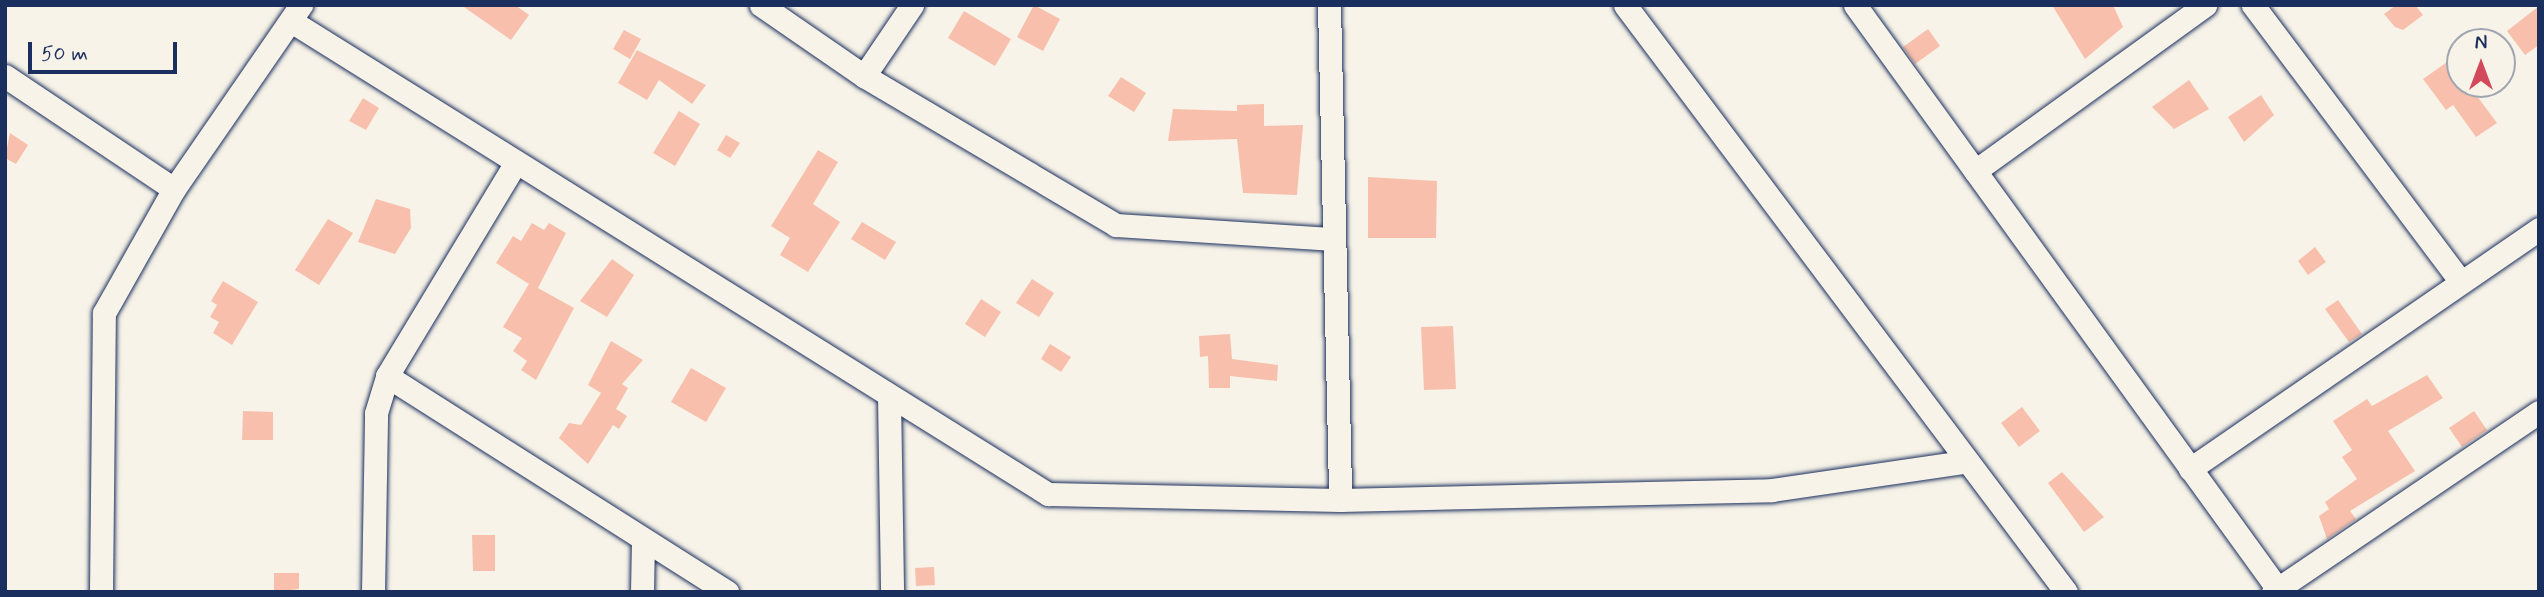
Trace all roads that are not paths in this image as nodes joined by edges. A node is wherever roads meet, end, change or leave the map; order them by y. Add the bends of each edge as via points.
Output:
1 (761, 5) edge
2 (912, 5) edge
3 (1329, 5) edge
4 (1625, 5) edge
5 (1855, 5) edge
6 (2205, 5) edge
7 (2253, 5) edge
8 (296, 13) edge
9 (5, 76) edge
10 (864, 76) junction
11 (515, 164) junction
12 (1975, 171) junction
13 (174, 189) junction
14 (2539, 229) edge
15 (1331, 239) junction
16 (2461, 282) junction
17 (387, 376) junction
18 (889, 396) junction
19 (2539, 412) edge
20 (1962, 462) junction
21 (2190, 469) junction
22 (1340, 500) junction
23 (643, 542) junction
24 (2275, 590) edge
25 (101, 592) edge
26 (373, 592) edge
27 (642, 592) edge
28 (727, 592) edge
29 (892, 592) edge
30 (2066, 592) edge

1 - 10 street
2 - 10 street
3 - 15 street
4 - 20 street
5 - 12 street
6 - 12 street
7 - 16 street
8 - 11 street
8 - 13 street
9 - 13 street
10 - 15 street via 1116,225
11 - 17 street
11 - 18 street
12 - 21 street
13 - 25 street via 118,281 99,337
14 - 16 street
15 - 22 street
16 - 21 street
17 - 23 street
17 - 26 street via 376,413
18 - 22 street via 1048,494
18 - 29 street
19 - 24 street
20 - 22 street via 1772,490
20 - 30 street
21 - 24 street
23 - 27 street
23 - 28 street

